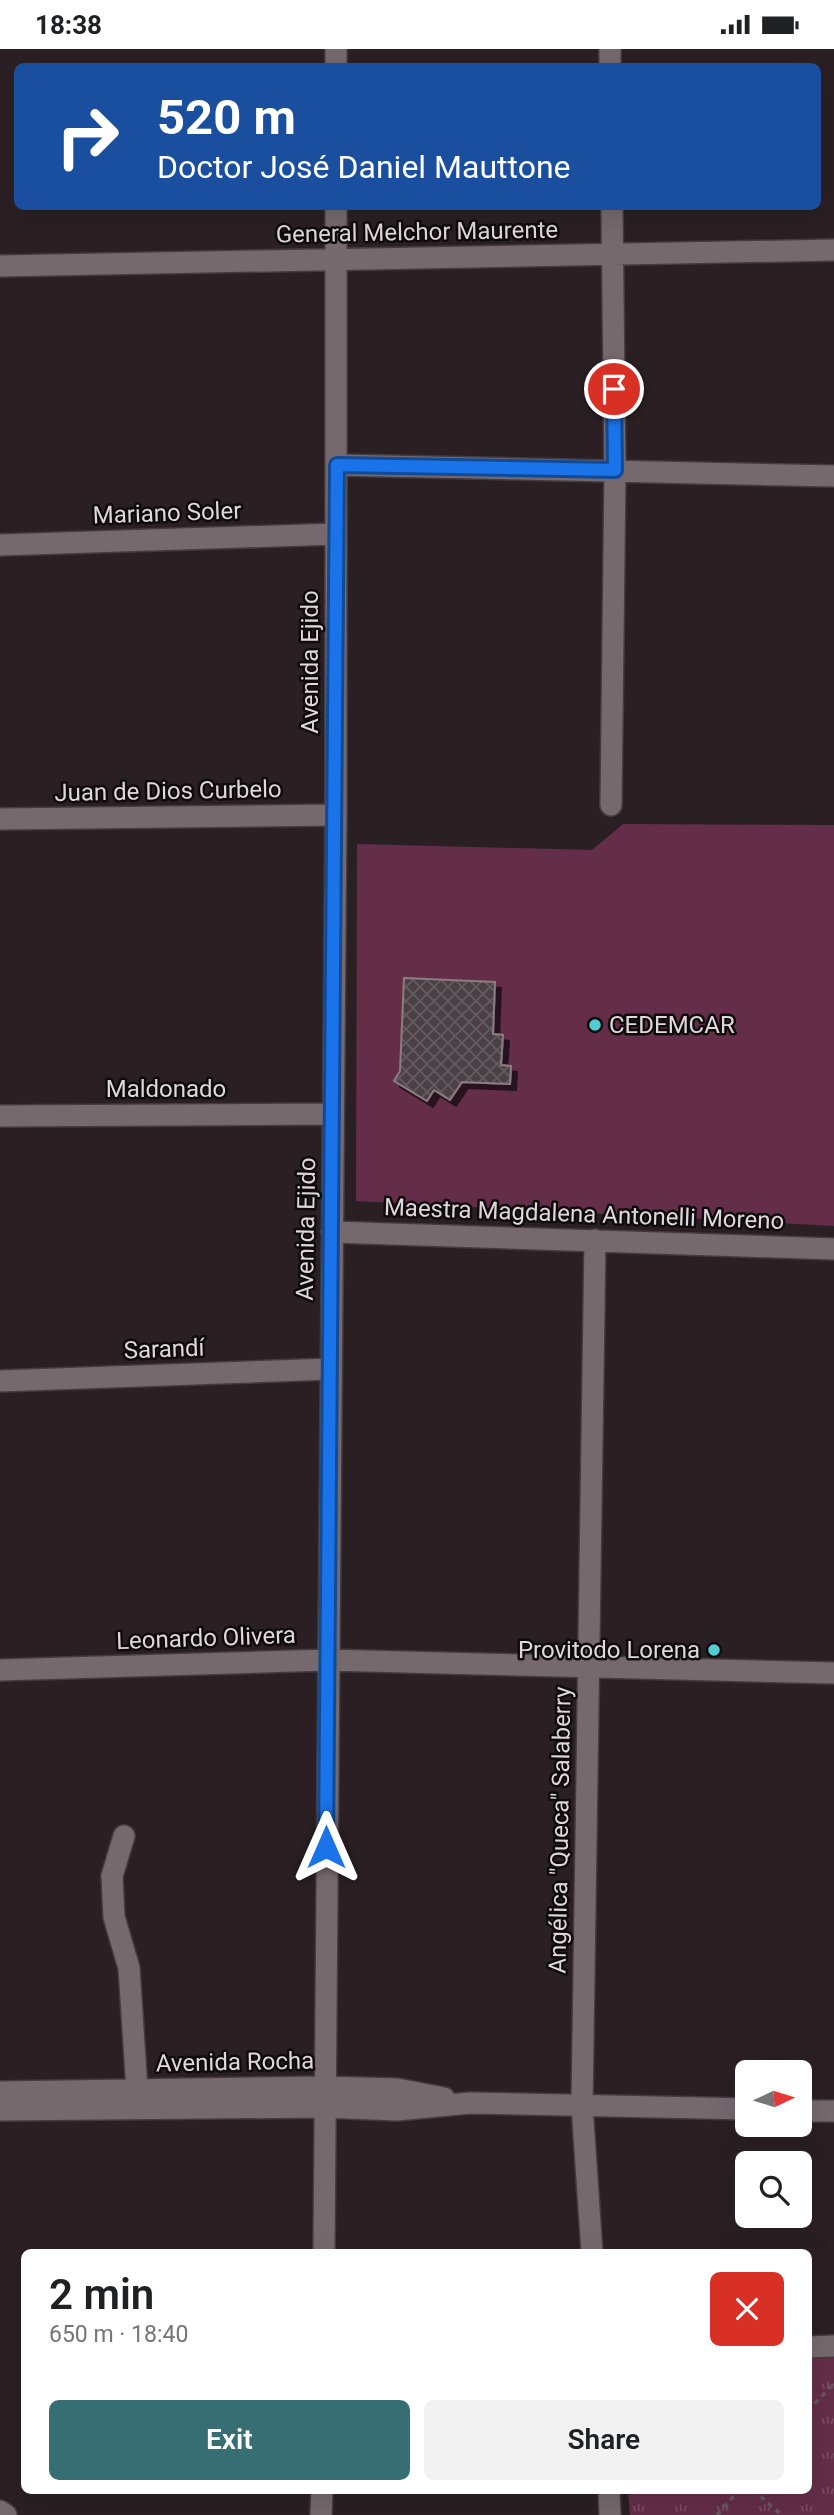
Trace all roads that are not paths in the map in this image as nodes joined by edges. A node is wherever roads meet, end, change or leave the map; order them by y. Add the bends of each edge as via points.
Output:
1 (335, 210) edge
2 (612, 210) edge
3 (834, 250) edge
4 (613, 255) junction
5 (335, 260) junction
6 (0, 266) edge
7 (337, 465) junction
8 (615, 470) junction
9 (834, 476) edge
10 (336, 534) junction
11 (0, 545) edge
12 (611, 805) dead end
13 (336, 815) junction
14 (0, 819) edge
15 (333, 1114) junction
16 (0, 1117) edge
17 (332, 1232) junction
18 (595, 1240) junction
19 (834, 1249) edge
20 (331, 1369) junction
21 (0, 1381) edge
22 (327, 1660) junction
23 (589, 1667) junction
24 (0, 1670) edge
25 (834, 1674) edge
26 (124, 1836) dead end
27 (137, 2090) junction
28 (0, 2092) edge
29 (323, 2097) junction
30 (582, 2106) junction
31 (735, 2109) edge
32 (0, 2110) edge
33 (812, 2111) edge
34 (834, 2111) edge
35 (324, 2249) edge
36 (592, 2249) edge
37 (834, 2346) edge
38 (812, 2347) edge
39 (322, 2494) edge
40 (609, 2494) edge
41 (0, 2511) edge
42 (6, 2515) edge
43 (321, 2515) edge
44 (611, 2515) edge

1 - 5 street, Avenida Ejido
2 - 4 street
3 - 4 street, General Melchor Maurente
4 - 5 street, General Melchor Maurente
4 - 8 street
5 - 6 street, General Melchor Maurente
5 - 7 street, Avenida Ejido
7 - 8 street
7 - 10 street, Avenida Ejido
8 - 9 street
8 - 12 street
10 - 11 street, Mariano Soler
10 - 13 street, Avenida Ejido
13 - 14 street, Juan de Dios Curbelo
13 - 15 street, Avenida Ejido
15 - 16 street, Maldonado
15 - 17 street, Avenida Ejido
17 - 18 street, Maestra Magdalena Antonelli Moreno
17 - 20 street, Avenida Ejido
18 - 19 street, Maestra Magdalena Antonelli Moreno
18 - 23 street, Angélica "Queca" Salaberry
20 - 21 street, Sarandí
20 - 22 street, Avenida Ejido
22 - 23 street, Leonardo Olivera
22 - 24 street, Leonardo Olivera
22 - 29 street, Avenida Ejido
23 - 25 street, Leonardo Olivera
23 - 30 street, Angélica "Queca" Salaberry
26 - 27 street via 111,1876 114,1917 129,1968
27 - 28 street, Avenida Rocha
27 - 29 street, Avenida Rocha
29 - 30 street, Avenida Rocha via 397,2089 470,2103
29 - 32 street, Avenida Rocha
29 - 35 street, Avenida Ejido
30 - 31 street, Avenida Rocha
30 - 36 street, Angélica "Queca" Salaberry
33 - 34 street
37 - 38 street
39 - 43 street
40 - 44 street
41 - 42 street

